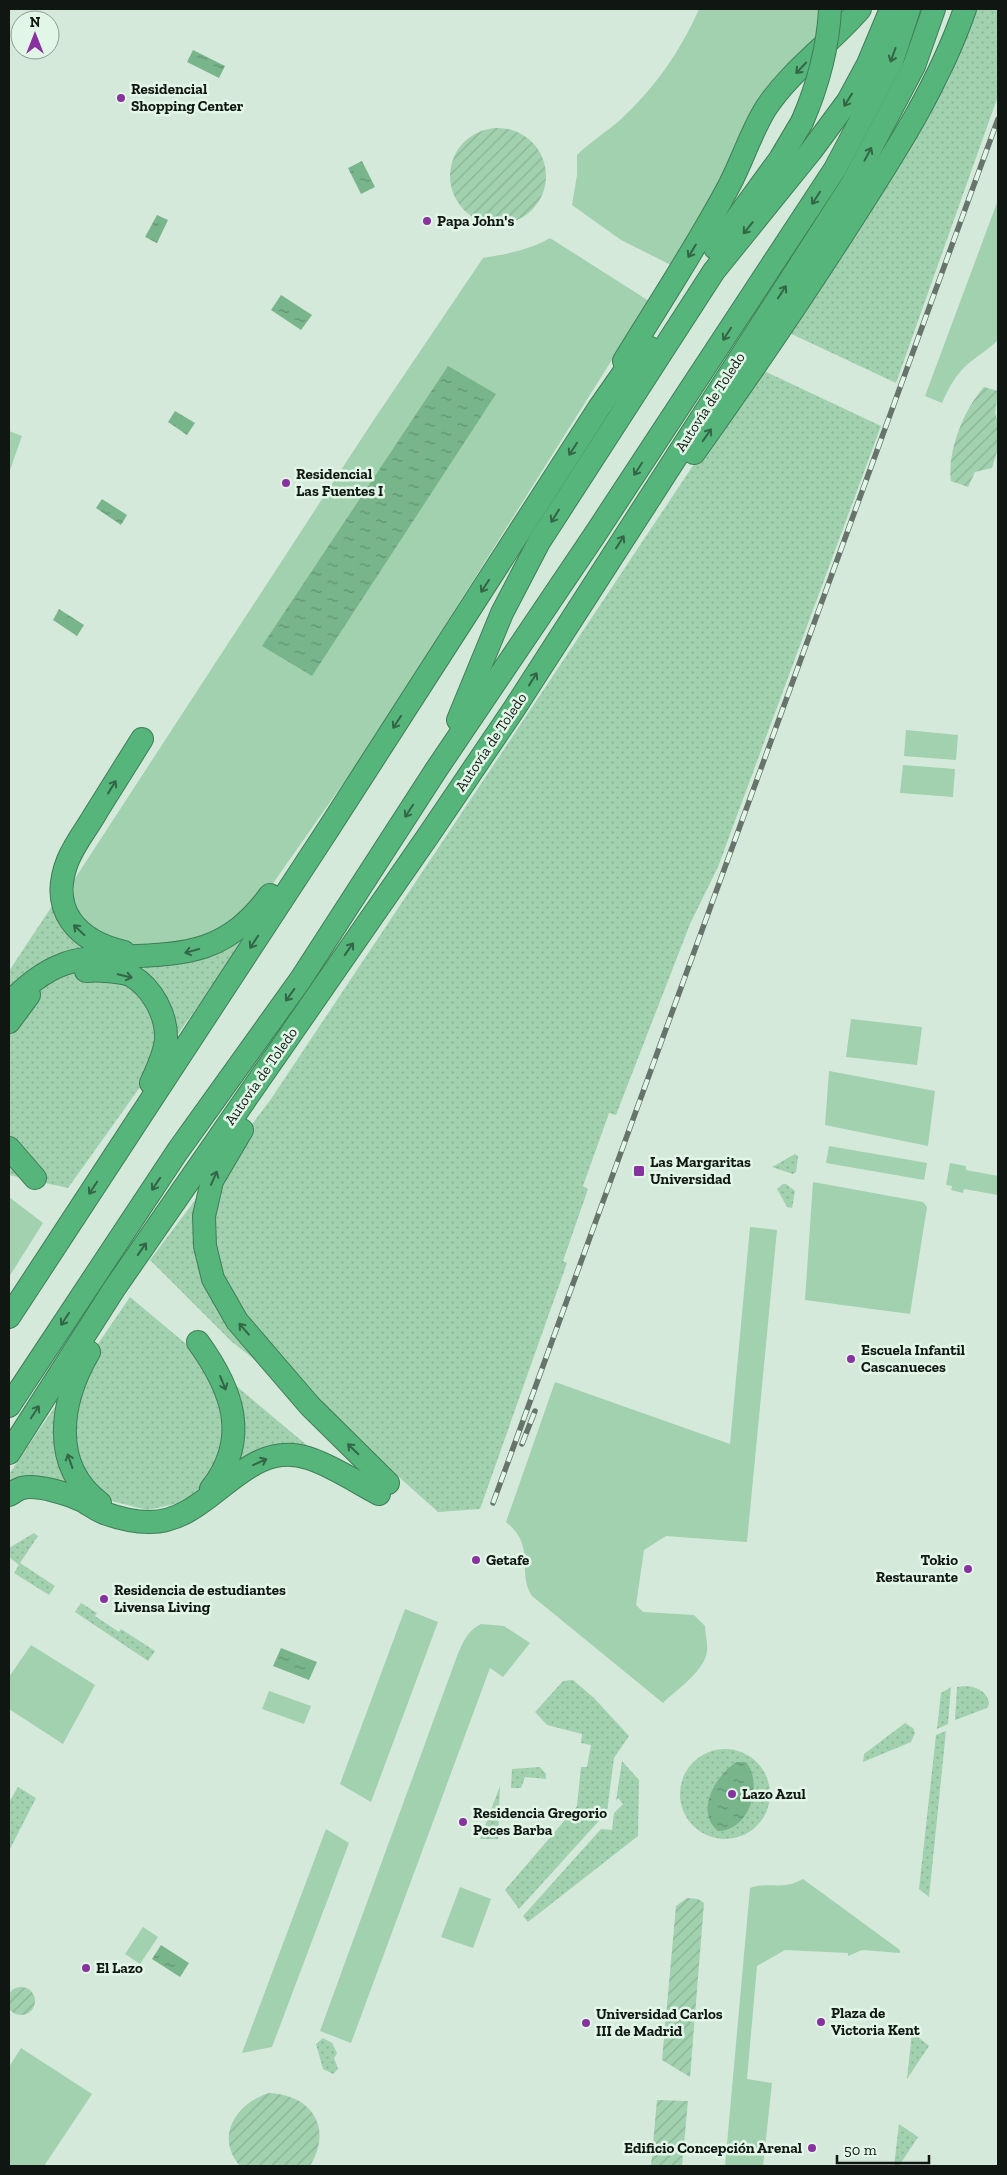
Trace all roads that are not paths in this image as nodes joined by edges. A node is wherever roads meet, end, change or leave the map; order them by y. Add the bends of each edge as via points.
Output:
1 (830, 9) edge
2 (860, 9) edge
3 (891, 9) edge
4 (909, 9) edge
5 (934, 9) edge
6 (954, 9) edge
7 (966, 9) edge
8 (922, 104) junction
9 (650, 348) junction
10 (599, 408) junction
11 (581, 475) junction
12 (660, 479) junction
13 (142, 739) dead end
14 (436, 770) junction
15 (329, 828) junction
16 (157, 956) junction
17 (321, 989) junction
18 (9, 1004) edge
19 (9, 1022) edge
20 (130, 1132) junction
21 (9, 1148) edge
22 (9, 1166) edge
23 (114, 1289) junction
24 (9, 1317) edge
25 (198, 1342) dead end
26 (9, 1406) edge
27 (9, 1453) edge
28 (9, 1495) edge
29 (192, 1511) junction
30 (126, 1519) junction

1 - 9 highway, bridge via 821,75 802,122 780,159 694,277
2 -> 10 highway via 767,107 731,182
3 -> 11 highway via 848,101 714,271
4 -> 14 highway, Autovía de Toledo via 892,61 835,169
12 -> 5 highway, Autovía de Toledo via 852,184 914,66
6 - 8 highway
7 - 8 highway via 956,37
12 -> 8 highway via 687,463 758,363 901,144
9 - 10 highway via 634,358
9 - 11 highway
10 -> 15 highway
11 -> 14 highway via 510,594
17 -> 12 highway, Autovía de Toledo via 508,717
16 -> 13 highway via 107,947 80,932 70,921 60,887 68,860
14 -> 26 highway, Autovía de Toledo via 301,980 177,1152
15 -> 16 highway via 306,847 257,913 240,929 201,949
15 -> 20 highway
16 - 18 highway via 91,958 65,964 28,985
23 -> 17 highway, Autovía de Toledo
29 -> 17 highway via 242,1470 284,1454 308,1458 384,1488 237,1321 213,1279 205,1246 204,1216 212,1181 306,1032
19 -> 20 highway via 26,997 70,973 94,970 131,976 152,993 162,1014 166,1038 158,1068
20 -> 24 highway
21 - 22 highway via 32,1185
27 -> 23 highway, Autovía de Toledo
30 -> 23 highway via 98,1501 80,1484 68,1461 63,1436 70,1391 101,1332
25 -> 29 highway via 216,1367 229,1398 235,1429 231,1455 217,1482
28 - 30 highway via 24,1487 60,1491 103,1512
29 - 30 highway via 150,1522

